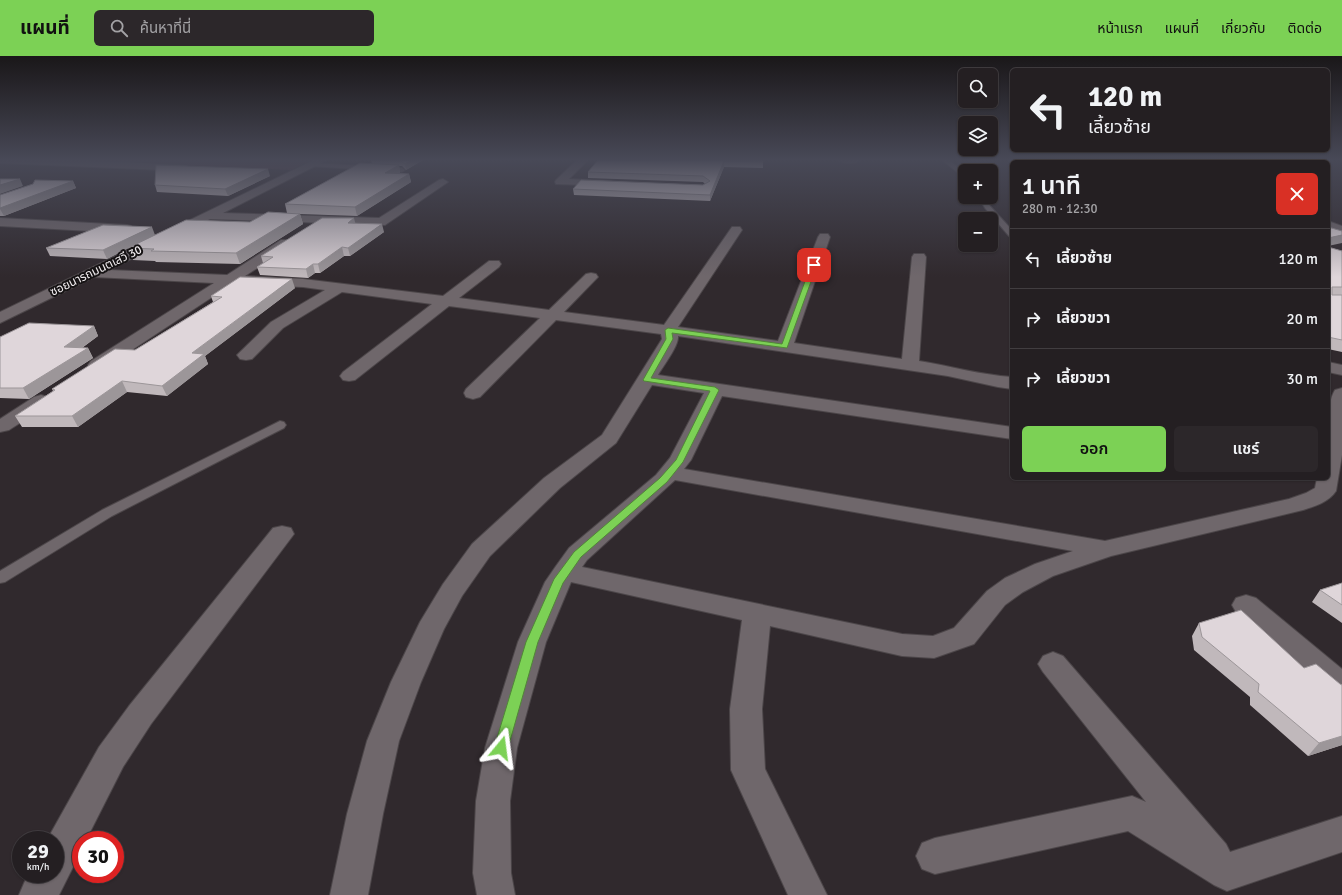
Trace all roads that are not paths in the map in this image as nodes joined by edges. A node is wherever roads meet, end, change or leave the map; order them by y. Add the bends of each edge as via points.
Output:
1 (242, 199) edge
2 (416, 199) edge
3 (986, 204) edge
4 (208, 216) junction
5 (321, 220) junction
6 (0, 222) edge
7 (1330, 226) edge
8 (135, 229) edge
9 (151, 230) dead end
10 (736, 230) dead end
11 (1342, 230) edge
12 (177, 231) junction
13 (1010, 232) edge
14 (824, 237) dead end
15 (919, 257) dead end
16 (494, 264) dead end
17 (93, 273) junction
18 (591, 277) dead end
19 (230, 280) junction
20 (339, 288) junction
21 (445, 302) junction
22 (552, 315) junction
23 (0, 318) edge
24 (668, 330) junction
25 (784, 347) junction
26 (246, 355) dead end
27 (910, 365) junction
28 (1330, 367) edge
29 (1342, 370) edge
30 (82, 375) edge
31 (349, 376) dead end
32 (646, 380) junction
33 (1010, 383) edge
34 (715, 390) junction
35 (55, 392) edge
36 (473, 393) dead end
37 (1342, 394) edge
38 (280, 425) dead end
39 (2, 426) dead end
40 (1010, 433) edge
41 (1330, 465) edge
42 (670, 473) junction
43 (1327, 480) edge
44 (282, 534) dead end
45 (1105, 549) junction
46 (565, 572) junction
47 (0, 578) edge
48 (1246, 605) dead end
49 (757, 614) junction
50 (1053, 664) dead end
51 (1342, 687) edge
52 (1342, 834) edge
53 (64, 846) edge
54 (935, 856) dead end
55 (1227, 872) junction
56 (44, 883) edge
57 (38, 895) edge
58 (349, 895) edge
59 (496, 895) edge
60 (808, 895) edge

1 - 4 street, ซอยนารถมนตเสวี 30
2 - 5 street via 381,222
3 - 13 lane
4 - 5 street
4 - 12 street, ซอยนารถมนตเสวี 30
5 - 19 street
6 - 8 street
7 - 11 street
9 - 12 street
10 - 24 street
12 - 17 street, ซอยนารถมนตเสวี 30
14 - 25 street
15 - 27 street
16 - 21 street
17 - 19 street
17 - 23 street, ซอยนารถมนตเสวี 30
18 - 22 street
19 - 20 street via 303,283
19 - 30 street
20 - 21 street
20 - 26 street via 277,325
21 - 22 street
21 - 31 street
22 - 24 street
22 - 36 street
24 - 25 street
24 - 32 street via 670,339
25 - 27 street
27 - 33 street
28 - 29 street
32 - 34 street
32 - 58 street via 609,438 552,483 481,550 452,591 430,629 383,741
34 - 40 street
34 - 42 street via 683,454
35 - 39 street
37 - 41 street
38 - 47 lane via 107,513
42 - 45 street
42 - 46 street via 578,554
43 - 45 street via 1325,491 1295,505
44 - 53 street via 140,715 111,757
45 - 49 street via 1044,570 1014,585 996,598 964,636 934,647 902,645
46 - 49 street
46 - 59 street via 558,582 532,642 501,748 493,801 492,873
48 - 51 street
49 - 60 street via 746,709 748,770
50 - 55 street
52 - 55 street
54 - 55 street via 1132,813
56 - 57 street

